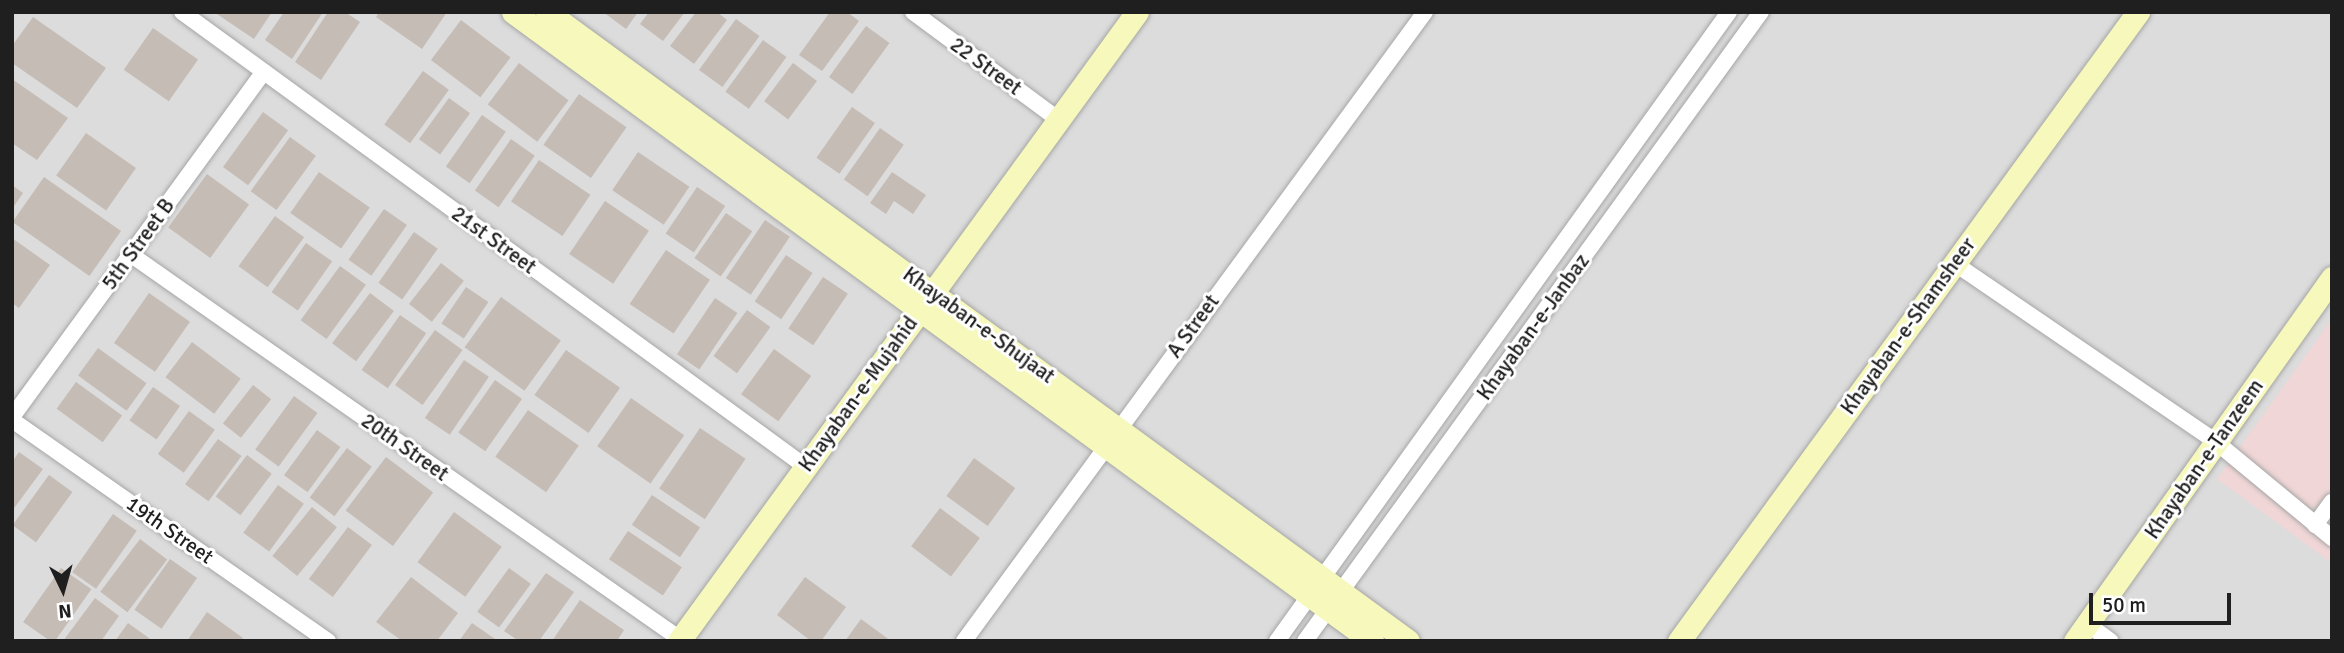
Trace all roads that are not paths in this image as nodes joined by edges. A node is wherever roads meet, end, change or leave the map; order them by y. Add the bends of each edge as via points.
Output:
1 (182, 12) edge
2 (513, 12) edge
3 (547, 12) edge
4 (913, 12) edge
5 (1137, 12) edge
6 (1425, 12) edge
7 (1729, 12) edge
8 (1760, 12) edge
9 (2138, 12) edge
10 (264, 72) junction
11 (1059, 120) junction
12 (130, 254) junction
13 (1954, 262) junction
14 (2332, 278) edge
15 (928, 299) junction
16 (12, 419) edge
17 (1112, 436) junction
18 (2216, 442) junction
19 (806, 467) junction
20 (2332, 502) edge
21 (2315, 525) junction
22 (2332, 538) edge
23 (1326, 593) junction
24 (2081, 632) edge
25 (680, 640) edge
26 (328, 641) edge
27 (964, 641) edge
28 (1277, 641) edge
29 (1305, 641) edge
30 (1372, 641) edge
31 (1408, 641) edge
32 (1679, 641) edge
33 (2110, 641) edge

1 - 10 street, 21st Street
2 - 15 main road, Khayaban-e-Shujaat
3 - 15 main road, Khayaban-e-Shujaat
4 - 11 street, 22 Street
5 - 11 main road, Khayaban-e-Mujahid
6 - 17 street, A Street
7 - 23 street, Khayaban-e-Janbaz
8 - 23 street, Khayaban-e-Janbaz
9 - 13 main road, Khayaban-e-Shamsheer
10 - 12 street, 5th Street B
10 - 19 street, 21st Street
11 - 15 main road, Khayaban-e-Mujahid
12 - 16 street, 5th Street B
12 - 25 street, 20th Street
13 - 18 street
13 - 32 main road, Khayaban-e-Shamsheer
14 - 18 main road, Khayaban-e-Tanzeem
15 - 17 main road, Khayaban-e-Shujaat
15 - 19 main road, Khayaban-e-Mujahid
16 - 26 street, 19th Street
17 - 23 main road, Khayaban-e-Shujaat
17 - 27 street, A Street
18 - 21 street
18 - 24 main road, Khayaban-e-Tanzeem
19 - 25 main road, Khayaban-e-Mujahid
20 - 21 street
21 - 22 street
23 - 28 street, Khayaban-e-Janbaz
23 - 29 street, Khayaban-e-Janbaz
23 - 30 main road, Khayaban-e-Shujaat
23 - 31 main road, Khayaban-e-Shujaat
24 - 33 street

